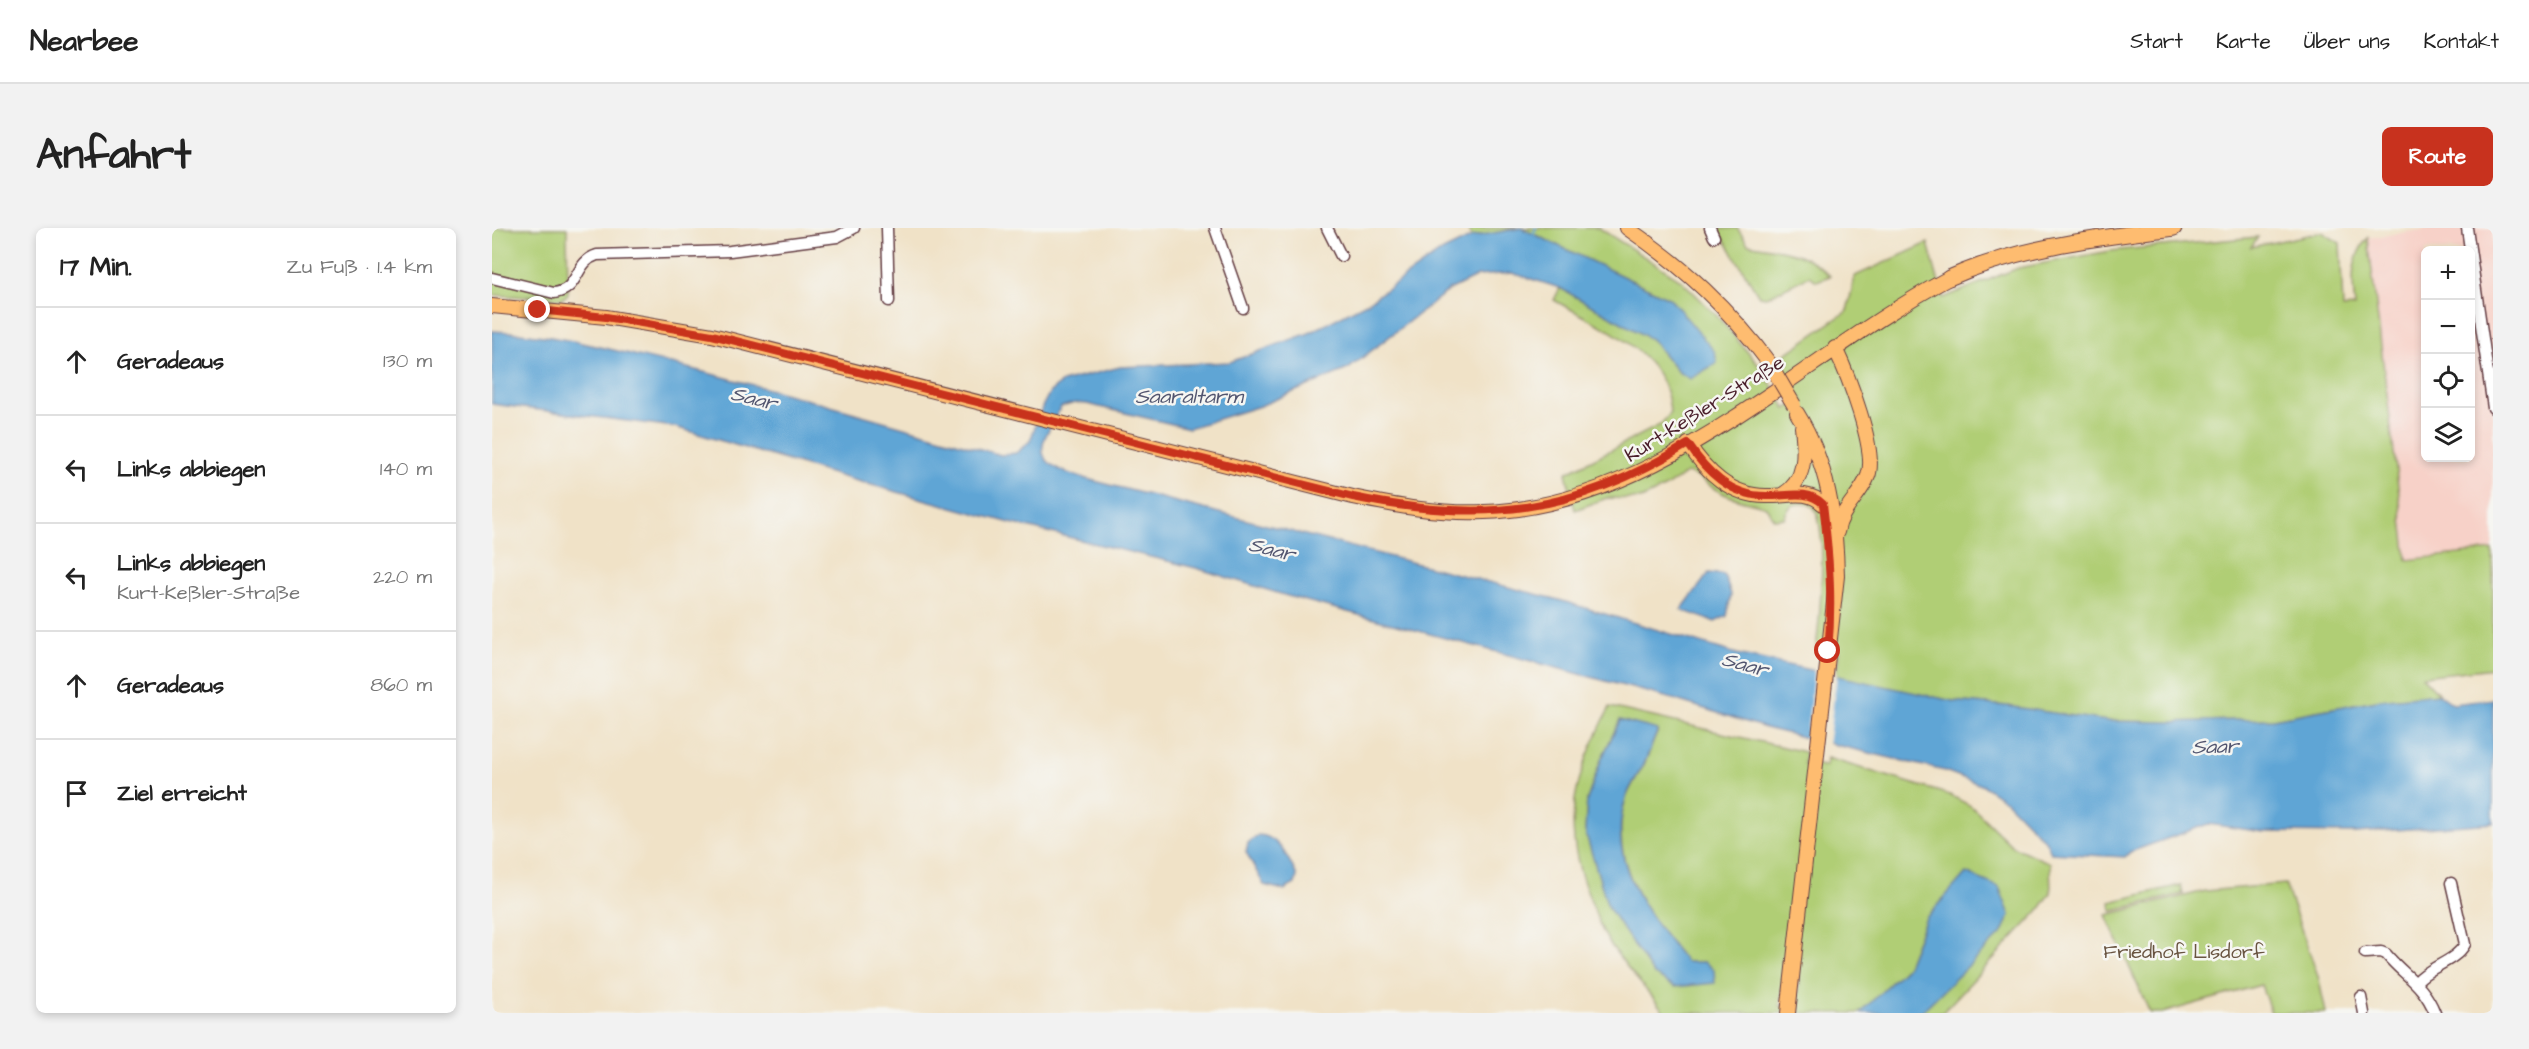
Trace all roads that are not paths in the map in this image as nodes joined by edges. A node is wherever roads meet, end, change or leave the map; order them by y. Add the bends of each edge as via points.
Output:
1 (854, 228) edge
2 (887, 228) edge
3 (1215, 228) edge
4 (1627, 228) edge
5 (2174, 228) edge
6 (2467, 228) edge
7 (1331, 229) edge
8 (1341, 256) dead end
9 (492, 278) edge
10 (1949, 278) joint
11 (889, 301) dead end
12 (492, 306) edge
13 (1243, 308) dead end
14 (1835, 348) junction
15 (2493, 408) edge
16 (1797, 415) junction
17 (1688, 444) junction
18 (1825, 476) junction
19 (1862, 488) junction
20 (1782, 495) junction
21 (1823, 504) junction
22 (1836, 544) junction
23 (1831, 620) junction
24 (2451, 883) dead end
25 (2365, 953) dead end
26 (2417, 981) junction
27 (2361, 997) dead end
28 (1789, 1010) edge
29 (2431, 1011) edge
30 (2364, 1013) edge

1 - 9 street via 837,237 730,251 597,255 584,261 572,285 563,292
2 - 11 street
3 - 13 street
4 - 16 main road, bridge via 1716,298 1770,364
5 - 10 highway via 2032,249
6 - 15 street
7 - 8 street
10 - 14 main road, Kurt-Keßler-Straße
12 - 17 main road, Kurt-Keßler-Straße via 606,317 712,335 1394,505 1458,512 1512,510 1572,498 1646,470
14 - 17 main road, Kurt-Keßler-Straße
14 - 19 main road via 1849,378 1868,444 1870,470
16 - 18 main road via 1816,447
16 - 20 main road via 1805,454 1803,465 1796,483
16 - 21 main road
17 - 20 main road via 1711,475 1727,484 1747,493
18 - 19 main road via 1833,490 1841,494 1856,493
18 - 22 main road
19 - 22 main road via 1843,511
20 - 21 main road via 1810,495
21 - 23 main road
22 - 23 main road via 1837,576
23 - 28 main road
24 - 26 street via 2465,944 2457,954
25 - 26 street via 2381,952
26 - 29 street
27 - 30 street

